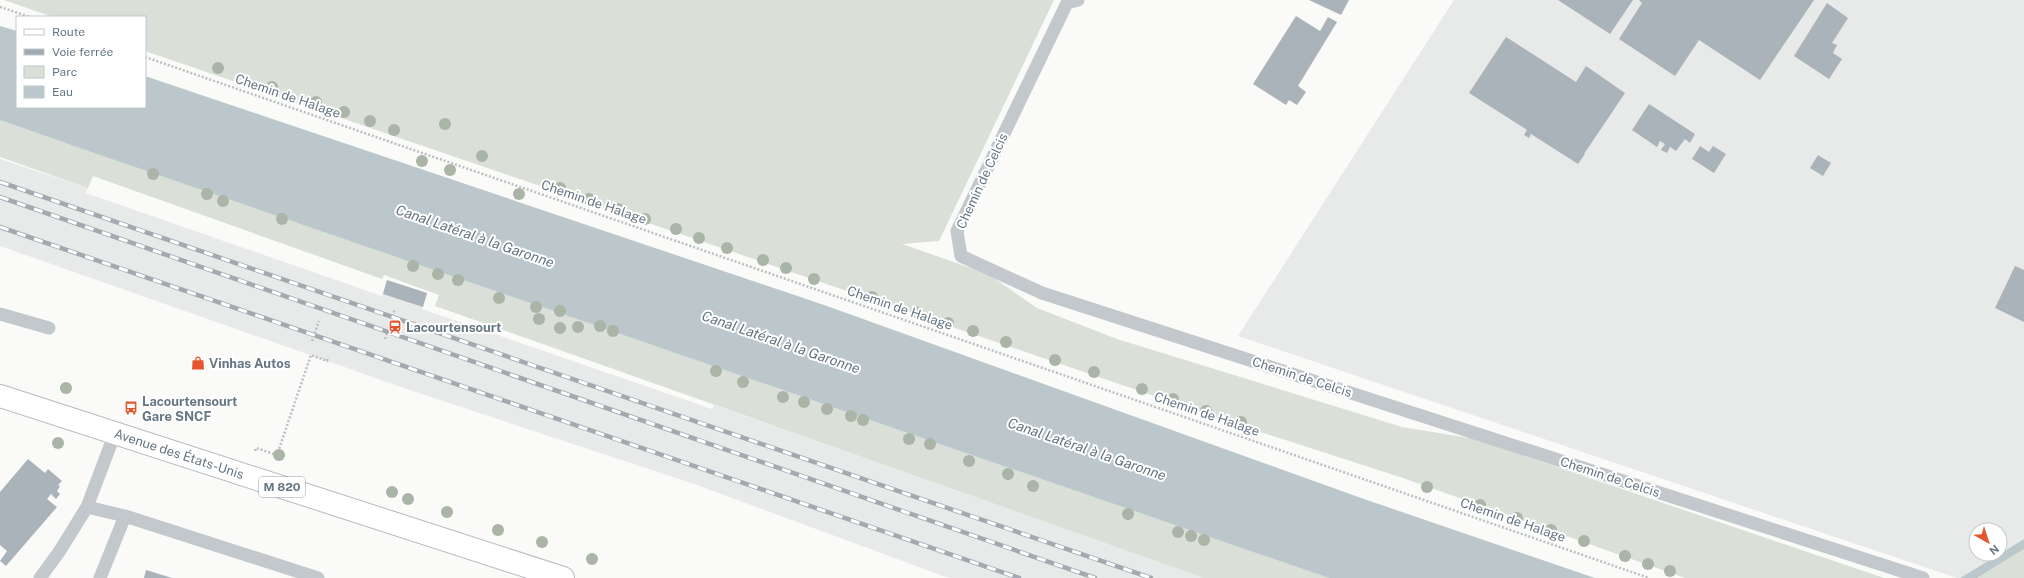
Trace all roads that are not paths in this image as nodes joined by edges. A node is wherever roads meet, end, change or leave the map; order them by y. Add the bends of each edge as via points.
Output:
1 (1078, 0) edge
2 (0, 314) edge
3 (50, 328) dead end
4 (0, 396) edge
5 (116, 433) junction
6 (87, 507) junction
7 (125, 516) junction
8 (40, 578) edge
9 (100, 578) edge
10 (318, 578) edge
11 (563, 578) edge
12 (1923, 578) edge

1 - 12 lane, Chemin de Celcis via 1067,3 957,231 961,256 1042,293
2 - 3 lane
4 - 5 main road, Avenue des États-Unis / M 820
5 - 6 lane
5 - 11 main road, Avenue des États-Unis / M 820
6 - 7 lane
6 - 8 lane
7 - 9 lane
7 - 10 lane

